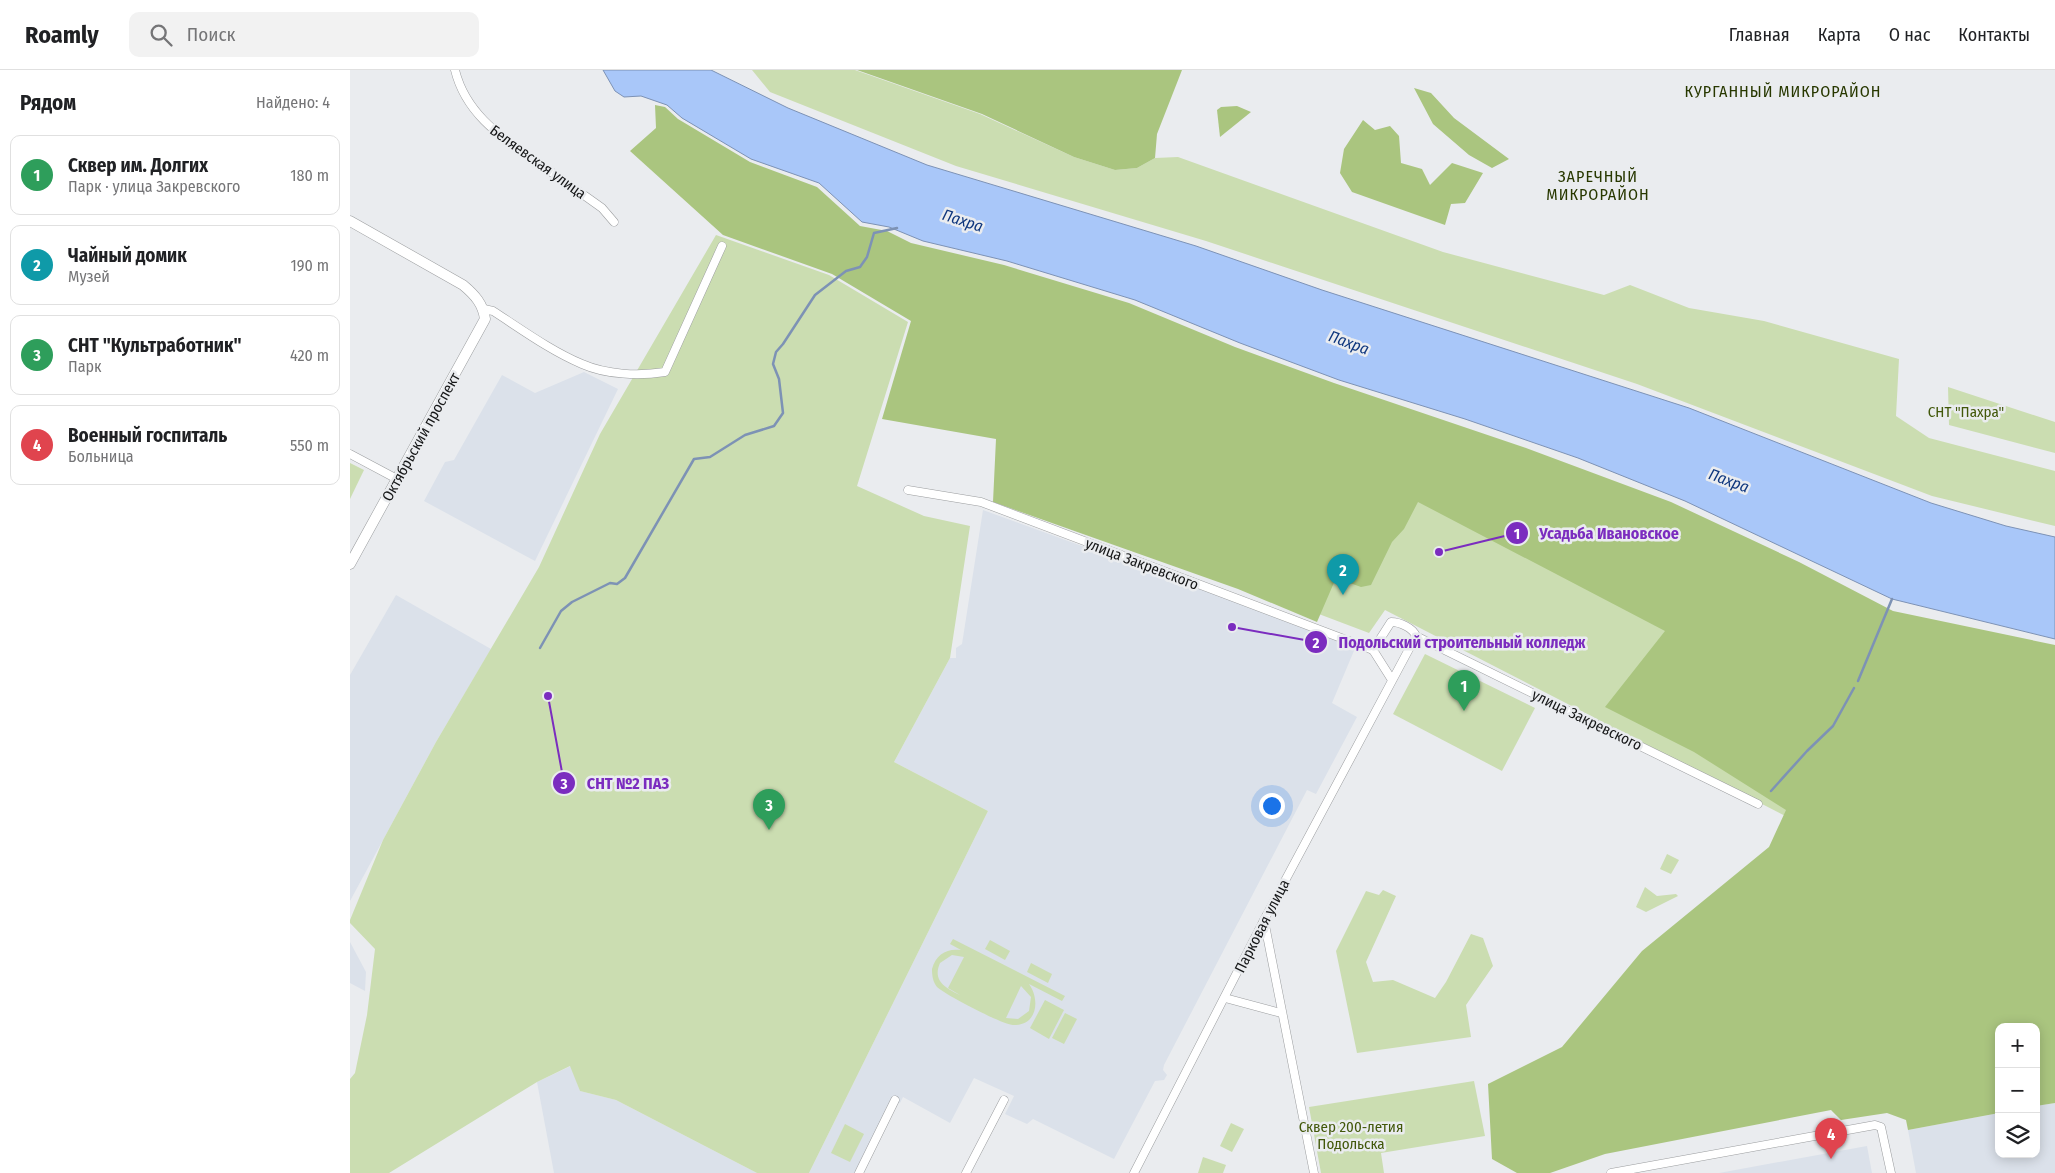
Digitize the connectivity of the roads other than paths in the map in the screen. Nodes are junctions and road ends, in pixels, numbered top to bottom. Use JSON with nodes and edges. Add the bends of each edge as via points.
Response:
{"nodes":[{"id":1,"x":455,"y":70,"type":"edge"},
{"id":2,"x":350,"y":222,"type":"edge"},
{"id":3,"x":614,"y":222,"type":"dead end"},
{"id":4,"x":722,"y":246,"type":"dead end"},
{"id":5,"x":484,"y":309,"type":"junction"},
{"id":6,"x":350,"y":454,"type":"edge"},
{"id":7,"x":397,"y":480,"type":"junction"},
{"id":8,"x":908,"y":490,"type":"dead end"},
{"id":9,"x":350,"y":564,"type":"edge"},
{"id":10,"x":1416,"y":636,"type":"junction"},
{"id":11,"x":1373,"y":650,"type":"junction"},
{"id":12,"x":1392,"y":680,"type":"junction"},
{"id":13,"x":1758,"y":804,"type":"dead end"},
{"id":14,"x":1264,"y":920,"type":"junction"},
{"id":15,"x":1225,"y":998,"type":"junction"},
{"id":16,"x":1281,"y":1013,"type":"junction"},
{"id":17,"x":896,"y":1100,"type":"dead end"},
{"id":18,"x":1004,"y":1100,"type":"dead end"},
{"id":19,"x":859,"y":1173,"type":"edge"},
{"id":20,"x":966,"y":1173,"type":"edge"},
{"id":21,"x":1134,"y":1173,"type":"edge"},
{"id":22,"x":1314,"y":1173,"type":"edge"},
{"id":23,"x":1611,"y":1173,"type":"edge"},
{"id":24,"x":1891,"y":1173,"type":"edge"}],
"edges":[{"from":1,"to":3,"type":"street","name":"Беляевская улица","via":[[468,101],[484,123],[602,208]]},
{"from":2,"to":5,"type":"main road","via":[[463,285],[475,294]]},
{"from":4,"to":5,"type":"street","via":[[665,372],[645,375],[582,364],[493,311]]},
{"from":5,"to":7,"type":"main road","name":"Октябрьский проспект","via":[[485,319],[480,331]]},
{"from":6,"to":7,"type":"street"},
{"from":7,"to":9,"type":"main road","name":"Октябрьский проспект"},
{"from":8,"to":11,"type":"street","name":"улица Закревского","via":[[981,502]]},
{"from":10,"to":11,"type":"street","via":[[1414,631],[1390,622]]},
{"from":10,"to":12,"type":"street","name":"Парковая улица"},
{"from":10,"to":13,"type":"street","name":"улица Закревского"},
{"from":11,"to":12,"type":"street"},
{"from":12,"to":14,"type":"street","name":"Парковая улица"},
{"from":14,"to":15,"type":"street","name":"Парковая улица"},
{"from":14,"to":16,"type":"street"},
{"from":15,"to":16,"type":"street"},
{"from":15,"to":21,"type":"street","name":"Парковая улица"},
{"from":16,"to":22,"type":"street"},
{"from":17,"to":19,"type":"street"},
{"from":18,"to":20,"type":"street"},
{"from":23,"to":24,"type":"street","via":[[1875,1125],[1884,1134]]}]}
